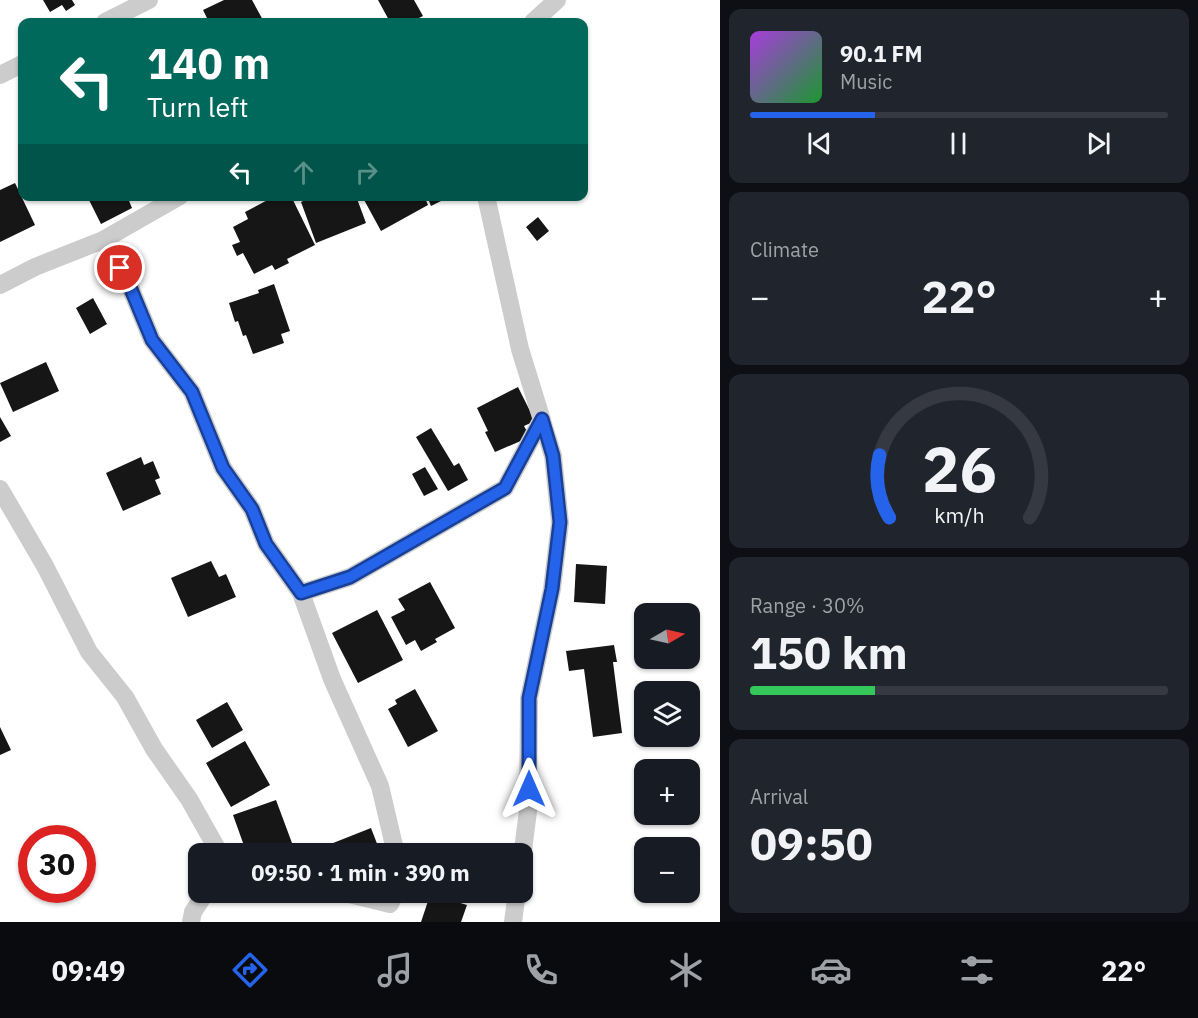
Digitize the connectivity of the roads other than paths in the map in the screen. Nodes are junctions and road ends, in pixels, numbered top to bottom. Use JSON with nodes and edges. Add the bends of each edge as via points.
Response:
{"nodes":[{"id":1,"x":149,"y":0,"type":"edge"},
{"id":2,"x":557,"y":0,"type":"edge"},
{"id":3,"x":113,"y":18,"type":"edge"},
{"id":4,"x":537,"y":18,"type":"edge"},
{"id":5,"x":18,"y":66,"type":"edge"},
{"id":6,"x":0,"y":75,"type":"edge"},
{"id":7,"x":171,"y":201,"type":"edge"},
{"id":8,"x":487,"y":201,"type":"edge"},
{"id":9,"x":104,"y":240,"type":"junction"},
{"id":10,"x":0,"y":285,"type":"edge"},
{"id":11,"x":542,"y":419,"type":"junction"},
{"id":12,"x":0,"y":489,"type":"edge"},
{"id":13,"x":301,"y":593,"type":"junction"},
{"id":14,"x":214,"y":843,"type":"edge"},
{"id":15,"x":393,"y":843,"type":"edge"},
{"id":16,"x":524,"y":843,"type":"edge"},
{"id":17,"x":199,"y":903,"type":"edge"},
{"id":18,"x":516,"y":903,"type":"edge"},
{"id":19,"x":190,"y":922,"type":"edge"},
{"id":20,"x":513,"y":922,"type":"edge"}],
"edges":[{"from":1,"to":3,"type":"street"},
{"from":2,"to":4,"type":"street"},
{"from":5,"to":6,"type":"street"},
{"from":7,"to":9,"type":"street"},
{"from":8,"to":11,"type":"street","via":[[520,349]]},
{"from":9,"to":10,"type":"street"},
{"from":9,"to":13,"type":"street","via":[[128,282],[152,340],[192,392],[223,468],[252,509],[266,544]]},
{"from":11,"to":13,"type":"street","via":[[505,488],[350,577]]},
{"from":11,"to":16,"type":"street","via":[[553,456],[560,522],[552,589],[529,698]]},
{"from":12,"to":14,"type":"street","via":[[89,651],[125,697]]},
{"from":13,"to":15,"type":"street","via":[[332,679],[380,786]]},
{"from":17,"to":19,"type":"street"},
{"from":18,"to":20,"type":"street"}]}
